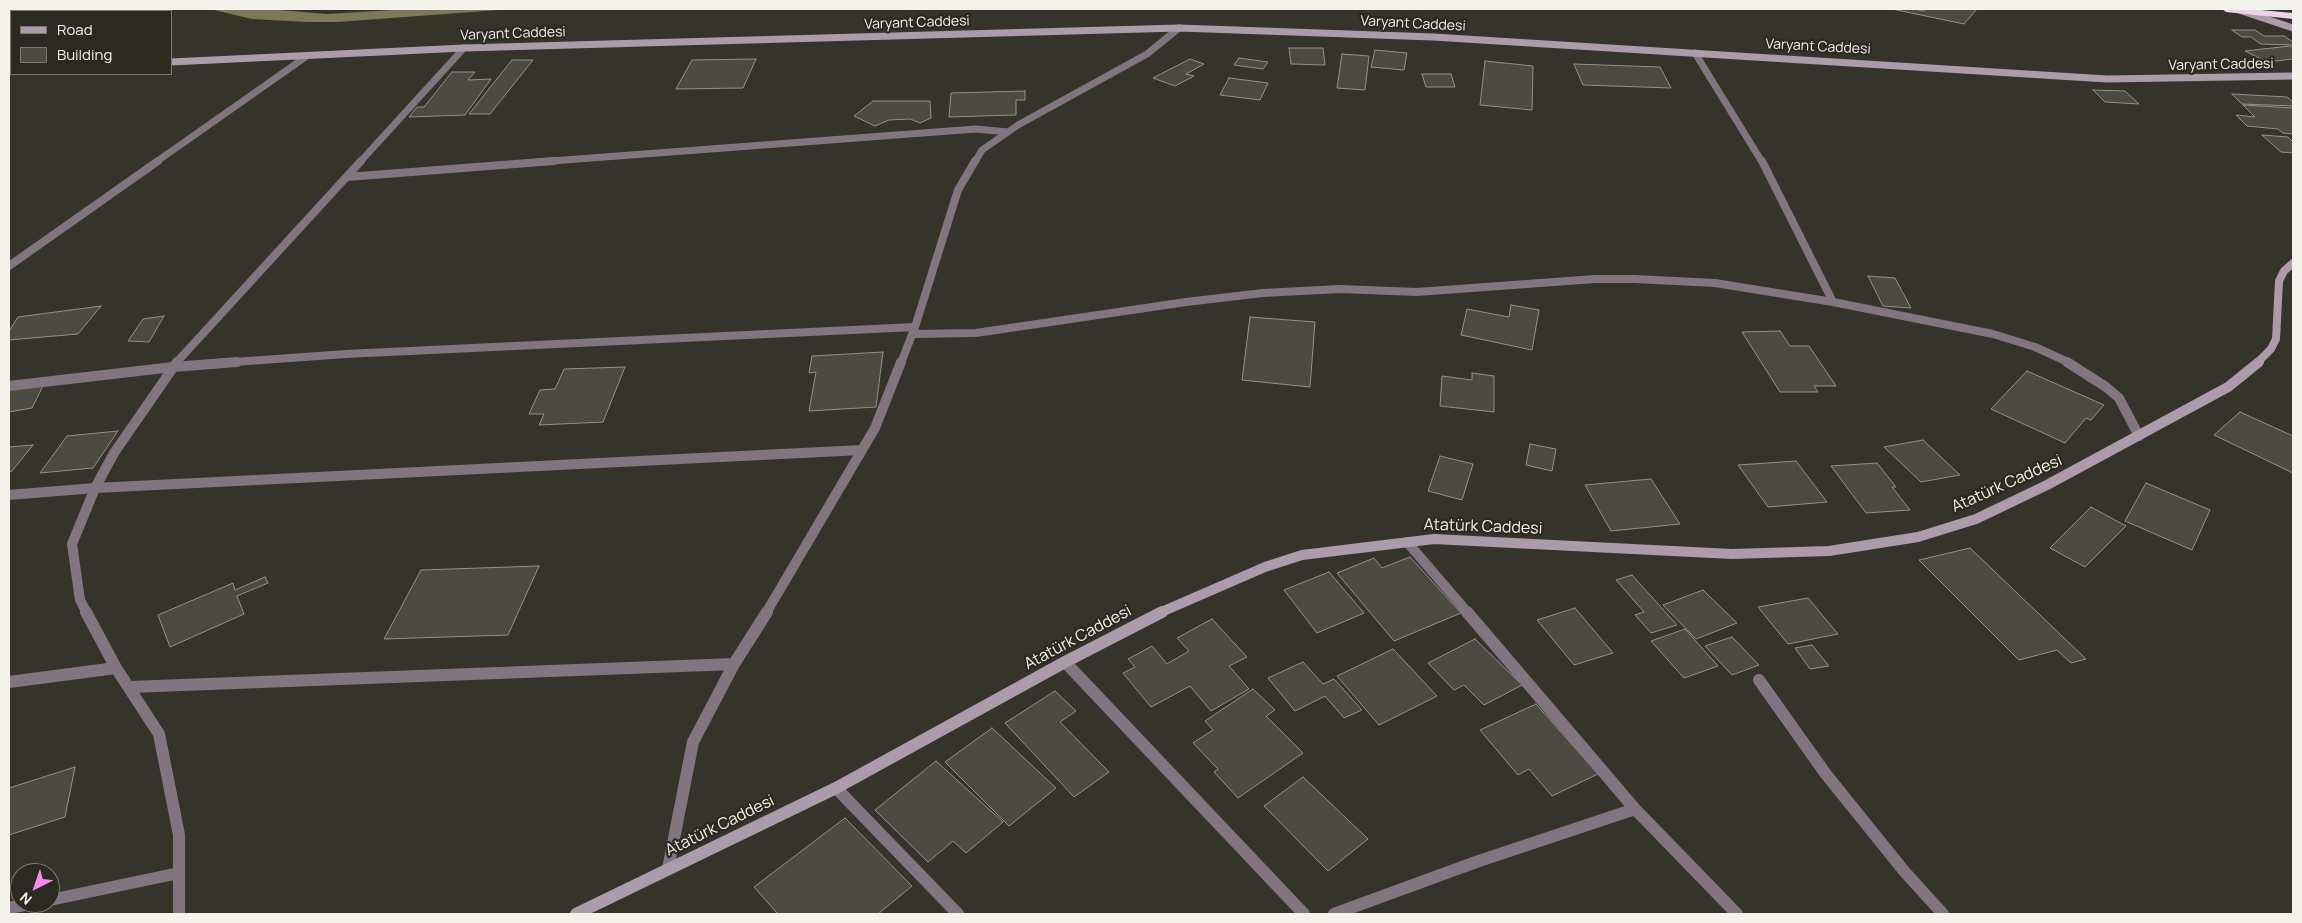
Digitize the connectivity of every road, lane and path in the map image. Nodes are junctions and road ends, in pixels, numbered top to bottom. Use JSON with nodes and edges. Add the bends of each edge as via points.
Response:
{"nodes":[{"id":1,"x":2228,"y":9,"type":"edge"},
{"id":2,"x":2242,"y":11,"type":"junction"},
{"id":3,"x":2293,"y":16,"type":"edge"},
{"id":4,"x":1179,"y":28,"type":"junction"},
{"id":5,"x":2293,"y":28,"type":"edge"},
{"id":6,"x":464,"y":48,"type":"junction"},
{"id":7,"x":1695,"y":52,"type":"junction"},
{"id":8,"x":307,"y":56,"type":"junction"},
{"id":9,"x":172,"y":62,"type":"edge"},
{"id":10,"x":2293,"y":76,"type":"edge"},
{"id":11,"x":1008,"y":132,"type":"junction"},
{"id":12,"x":346,"y":177,"type":"junction"},
{"id":13,"x":2293,"y":263,"type":"edge"},
{"id":14,"x":9,"y":266,"type":"edge"},
{"id":15,"x":1833,"y":302,"type":"junction"},
{"id":16,"x":914,"y":330,"type":"junction"},
{"id":17,"x":173,"y":367,"type":"junction"},
{"id":18,"x":9,"y":386,"type":"edge"},
{"id":19,"x":2139,"y":436,"type":"junction"},
{"id":20,"x":862,"y":450,"type":"junction"},
{"id":21,"x":95,"y":488,"type":"junction"},
{"id":22,"x":9,"y":495,"type":"edge"},
{"id":23,"x":1407,"y":542,"type":"junction"},
{"id":24,"x":1065,"y":662,"type":"junction"},
{"id":25,"x":734,"y":664,"type":"junction"},
{"id":26,"x":116,"y":668,"type":"junction"},
{"id":27,"x":1759,"y":680,"type":"dead end"},
{"id":28,"x":9,"y":682,"type":"edge"},
{"id":29,"x":130,"y":687,"type":"junction"},
{"id":30,"x":836,"y":788,"type":"junction"},
{"id":31,"x":1635,"y":809,"type":"junction"},
{"id":32,"x":668,"y":869,"type":"junction"},
{"id":33,"x":179,"y":874,"type":"junction"},
{"id":34,"x":60,"y":898,"type":"edge"},
{"id":35,"x":179,"y":914,"type":"edge"},
{"id":36,"x":576,"y":914,"type":"edge"},
{"id":37,"x":958,"y":914,"type":"edge"},
{"id":38,"x":1304,"y":914,"type":"edge"},
{"id":39,"x":1334,"y":914,"type":"edge"},
{"id":40,"x":1737,"y":914,"type":"edge"},
{"id":41,"x":1943,"y":914,"type":"edge"}],
"edges":[{"from":1,"to":2,"type":"highway"},
{"from":2,"to":3,"type":"highway"},
{"from":2,"to":5,"type":"street"},
{"from":4,"to":6,"type":"street","name":"Varyant Caddesi"},
{"from":4,"to":7,"type":"street","name":"Varyant Caddesi","via":[[1433,37]]},
{"from":4,"to":11,"type":"street","via":[[1147,54]]},
{"from":6,"to":8,"type":"street","name":"Varyant Caddesi"},
{"from":6,"to":12,"type":"street"},
{"from":7,"to":10,"type":"street","name":"Varyant Caddesi","via":[[2107,79]]},
{"from":7,"to":15,"type":"street","via":[[1761,160]]},
{"from":8,"to":9,"type":"street","name":"Varyant Caddesi"},
{"from":8,"to":14,"type":"street"},
{"from":11,"to":12,"type":"street","via":[[976,129]]},
{"from":11,"to":16,"type":"street","via":[[982,150],[958,190]]},
{"from":12,"to":17,"type":"street"},
{"from":13,"to":19,"type":"street","name":"Atatürk Caddesi","via":[[2279,281],[2278,326],[2272,349],[2228,386]]},
{"from":15,"to":16,"type":"street","via":[[1715,283],[1595,279],[1417,292],[1263,293],[976,333]]},
{"from":15,"to":19,"type":"street","via":[[1993,334],[2054,356],[2091,376],[2119,398]]},
{"from":16,"to":17,"type":"street","via":[[346,354]]},
{"from":16,"to":20,"type":"street","via":[[875,428]]},
{"from":17,"to":18,"type":"street"},
{"from":17,"to":21,"type":"street","via":[[114,453]]},
{"from":19,"to":23,"type":"street","name":"Atatürk Caddesi","via":[[2047,486],[1976,519],[1918,537],[1829,551],[1732,554],[1610,550],[1480,540]]},
{"from":20,"to":21,"type":"street"},
{"from":20,"to":25,"type":"street"},
{"from":21,"to":22,"type":"street"},
{"from":21,"to":26,"type":"street","via":[[72,544],[80,600]]},
{"from":23,"to":24,"type":"street","name":"Atatürk Caddesi","via":[[1302,554],[1177,604]]},
{"from":23,"to":31,"type":"street"},
{"from":24,"to":30,"type":"street","name":"Atatürk Caddesi"},
{"from":24,"to":38,"type":"street"},
{"from":25,"to":29,"type":"street"},
{"from":25,"to":32,"type":"street","via":[[693,742]]},
{"from":26,"to":28,"type":"street"},
{"from":26,"to":29,"type":"street"},
{"from":27,"to":41,"type":"street","via":[[1825,773]]},
{"from":29,"to":33,"type":"street","via":[[159,734],[179,835]]},
{"from":30,"to":32,"type":"street","name":"Atatürk Caddesi"},
{"from":30,"to":37,"type":"street"},
{"from":31,"to":39,"type":"street"},
{"from":31,"to":40,"type":"street"},
{"from":32,"to":36,"type":"street","name":"Atatürk Caddesi"},
{"from":33,"to":34,"type":"street"},
{"from":33,"to":35,"type":"street"}]}
